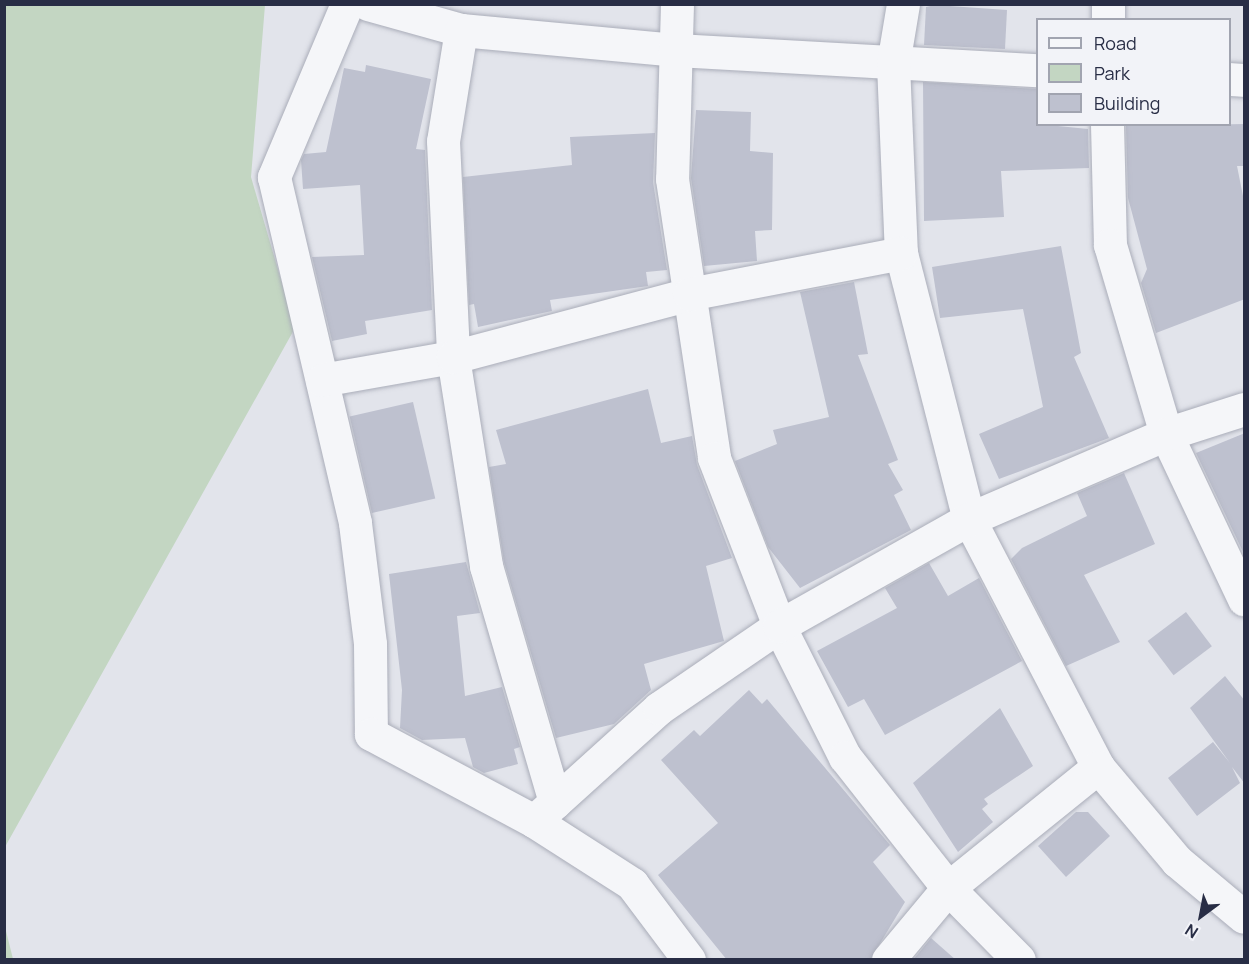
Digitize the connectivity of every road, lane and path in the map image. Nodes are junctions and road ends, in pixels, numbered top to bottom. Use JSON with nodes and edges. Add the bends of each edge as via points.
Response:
{"nodes":[{"id":1,"x":347,"y":4,"type":"edge"},
{"id":2,"x":368,"y":4,"type":"edge"},
{"id":3,"x":677,"y":4,"type":"edge"},
{"id":4,"x":903,"y":4,"type":"edge"},
{"id":5,"x":461,"y":30,"type":"junction"},
{"id":6,"x":675,"y":50,"type":"junction"},
{"id":7,"x":893,"y":64,"type":"junction"},
{"id":8,"x":1036,"y":70,"type":"edge"},
{"id":9,"x":1107,"y":126,"type":"edge"},
{"id":10,"x":901,"y":253,"type":"junction"},
{"id":11,"x":689,"y":294,"type":"junction"},
{"id":12,"x":453,"y":357,"type":"junction"},
{"id":13,"x":322,"y":380,"type":"junction"},
{"id":14,"x":1245,"y":409,"type":"edge"},
{"id":15,"x":1166,"y":434,"type":"junction"},
{"id":16,"x":969,"y":519,"type":"junction"},
{"id":17,"x":1245,"y":599,"type":"edge"},
{"id":18,"x":779,"y":626,"type":"junction"},
{"id":19,"x":1098,"y":767,"type":"junction"},
{"id":20,"x":545,"y":812,"type":"junction"},
{"id":21,"x":948,"y":888,"type":"junction"},
{"id":22,"x":1245,"y":917,"type":"edge"},
{"id":23,"x":689,"y":960,"type":"edge"},
{"id":24,"x":888,"y":960,"type":"edge"},
{"id":25,"x":1019,"y":960,"type":"edge"}],
"edges":[{"from":1,"to":13,"type":"street","via":[[274,177]]},
{"from":2,"to":5,"type":"street"},
{"from":3,"to":6,"type":"street"},
{"from":4,"to":7,"type":"street"},
{"from":5,"to":6,"type":"street"},
{"from":5,"to":12,"type":"street","via":[[443,141]]},
{"from":6,"to":7,"type":"street"},
{"from":6,"to":11,"type":"street","via":[[672,179]]},
{"from":7,"to":8,"type":"street"},
{"from":7,"to":10,"type":"street"},
{"from":9,"to":15,"type":"street","via":[[1110,245]]},
{"from":10,"to":11,"type":"street"},
{"from":10,"to":16,"type":"street"},
{"from":11,"to":12,"type":"street"},
{"from":11,"to":18,"type":"street","via":[[714,458]]},
{"from":12,"to":13,"type":"street"},
{"from":12,"to":20,"type":"street","via":[[486,566]]},
{"from":13,"to":20,"type":"street","via":[[355,523],[370,644],[371,734]]},
{"from":14,"to":15,"type":"street"},
{"from":15,"to":16,"type":"street"},
{"from":15,"to":17,"type":"street"},
{"from":16,"to":18,"type":"street"},
{"from":16,"to":19,"type":"street"},
{"from":18,"to":20,"type":"street","via":[[659,708]]},
{"from":18,"to":21,"type":"street","via":[[845,757]]},
{"from":19,"to":21,"type":"street"},
{"from":19,"to":22,"type":"street","via":[[1177,861]]},
{"from":20,"to":23,"type":"street","via":[[632,884]]},
{"from":21,"to":24,"type":"street"},
{"from":21,"to":25,"type":"street"}]}
